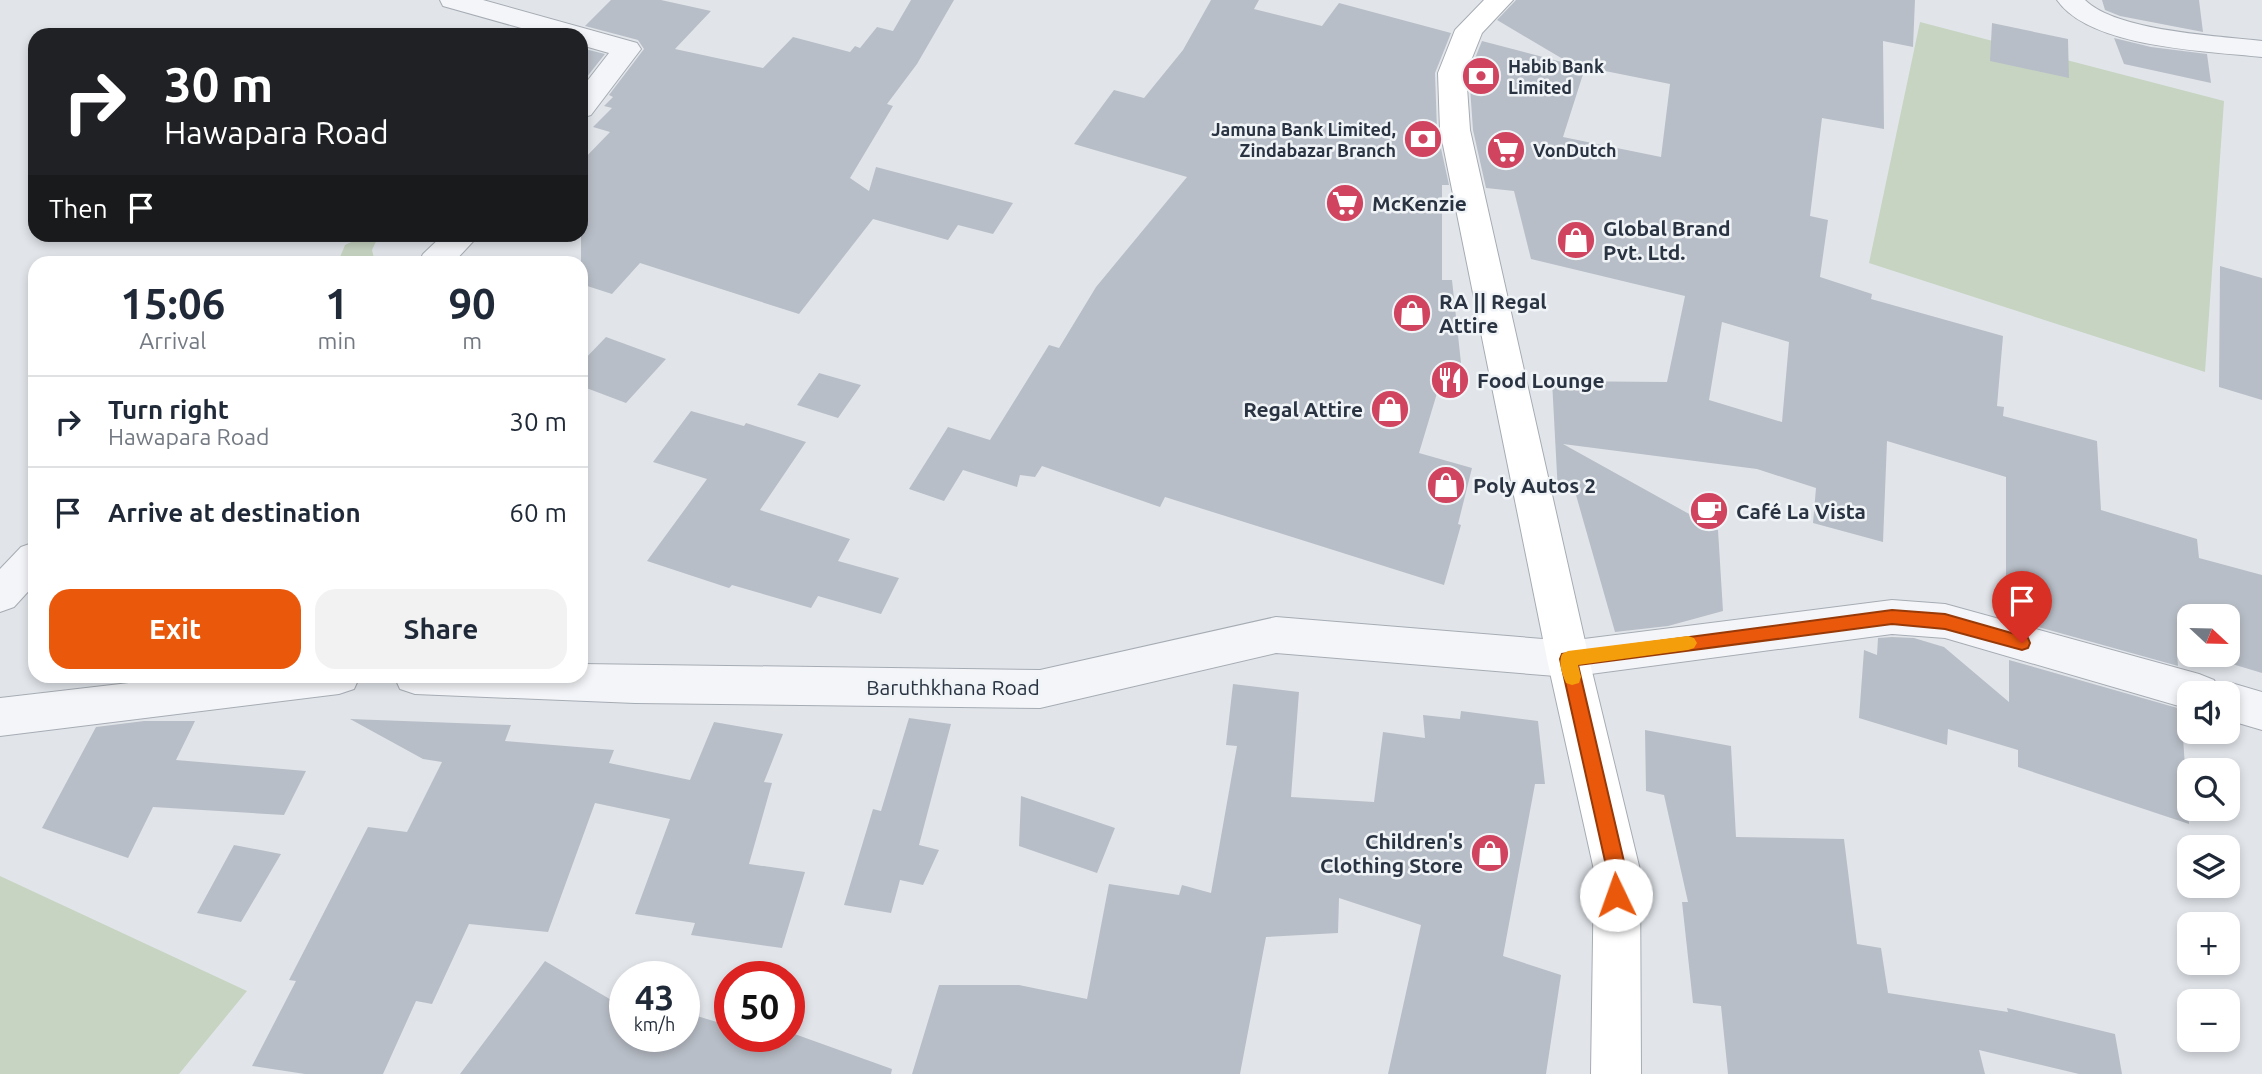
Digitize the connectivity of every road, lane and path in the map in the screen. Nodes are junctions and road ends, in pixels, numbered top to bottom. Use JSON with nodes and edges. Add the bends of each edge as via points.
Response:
{"nodes":[{"id":1,"x":453,"y":0,"type":"edge"},
{"id":2,"x":1500,"y":0,"type":"edge"},
{"id":3,"x":2071,"y":2,"type":"edge"},
{"id":4,"x":551,"y":28,"type":"edge"},
{"id":5,"x":588,"y":38,"type":"edge"},
{"id":6,"x":2262,"y":49,"type":"edge"},
{"id":7,"x":588,"y":101,"type":"edge"},
{"id":8,"x":456,"y":242,"type":"edge"},
{"id":9,"x":441,"y":256,"type":"edge"},
{"id":10,"x":28,"y":565,"type":"edge"},
{"id":11,"x":0,"y":595,"type":"edge"},
{"id":12,"x":1568,"y":659,"type":"junction"},
{"id":13,"x":217,"y":683,"type":"edge"},
{"id":14,"x":586,"y":683,"type":"edge"},
{"id":15,"x":165,"y":686,"type":"edge"},
{"id":16,"x":2177,"y":687,"type":"edge"},
{"id":17,"x":2240,"y":705,"type":"edge"},
{"id":18,"x":2262,"y":711,"type":"edge"},
{"id":19,"x":0,"y":718,"type":"edge"},
{"id":20,"x":1616,"y":1074,"type":"edge"}],
"edges":[{"from":1,"to":4,"type":"street"},
{"from":2,"to":12,"type":"main road","via":[[1469,30],[1452,73],[1455,130]]},
{"from":3,"to":6,"type":"street","via":[[2125,31]]},
{"from":5,"to":7,"type":"street","via":[[627,49]]},
{"from":8,"to":9,"type":"street"},
{"from":10,"to":11,"type":"street"},
{"from":12,"to":14,"type":"street","name":"Baruthkhana Road","via":[[1276,635],[1041,689]]},
{"from":12,"to":16,"type":"street","name":"Baruthkhana Road","via":[[1892,617],[1945,621]]},
{"from":12,"to":20,"type":"main road","via":[[1617,870]]},
{"from":13,"to":15,"type":"street"},
{"from":15,"to":19,"type":"street"},
{"from":17,"to":18,"type":"street"}]}
